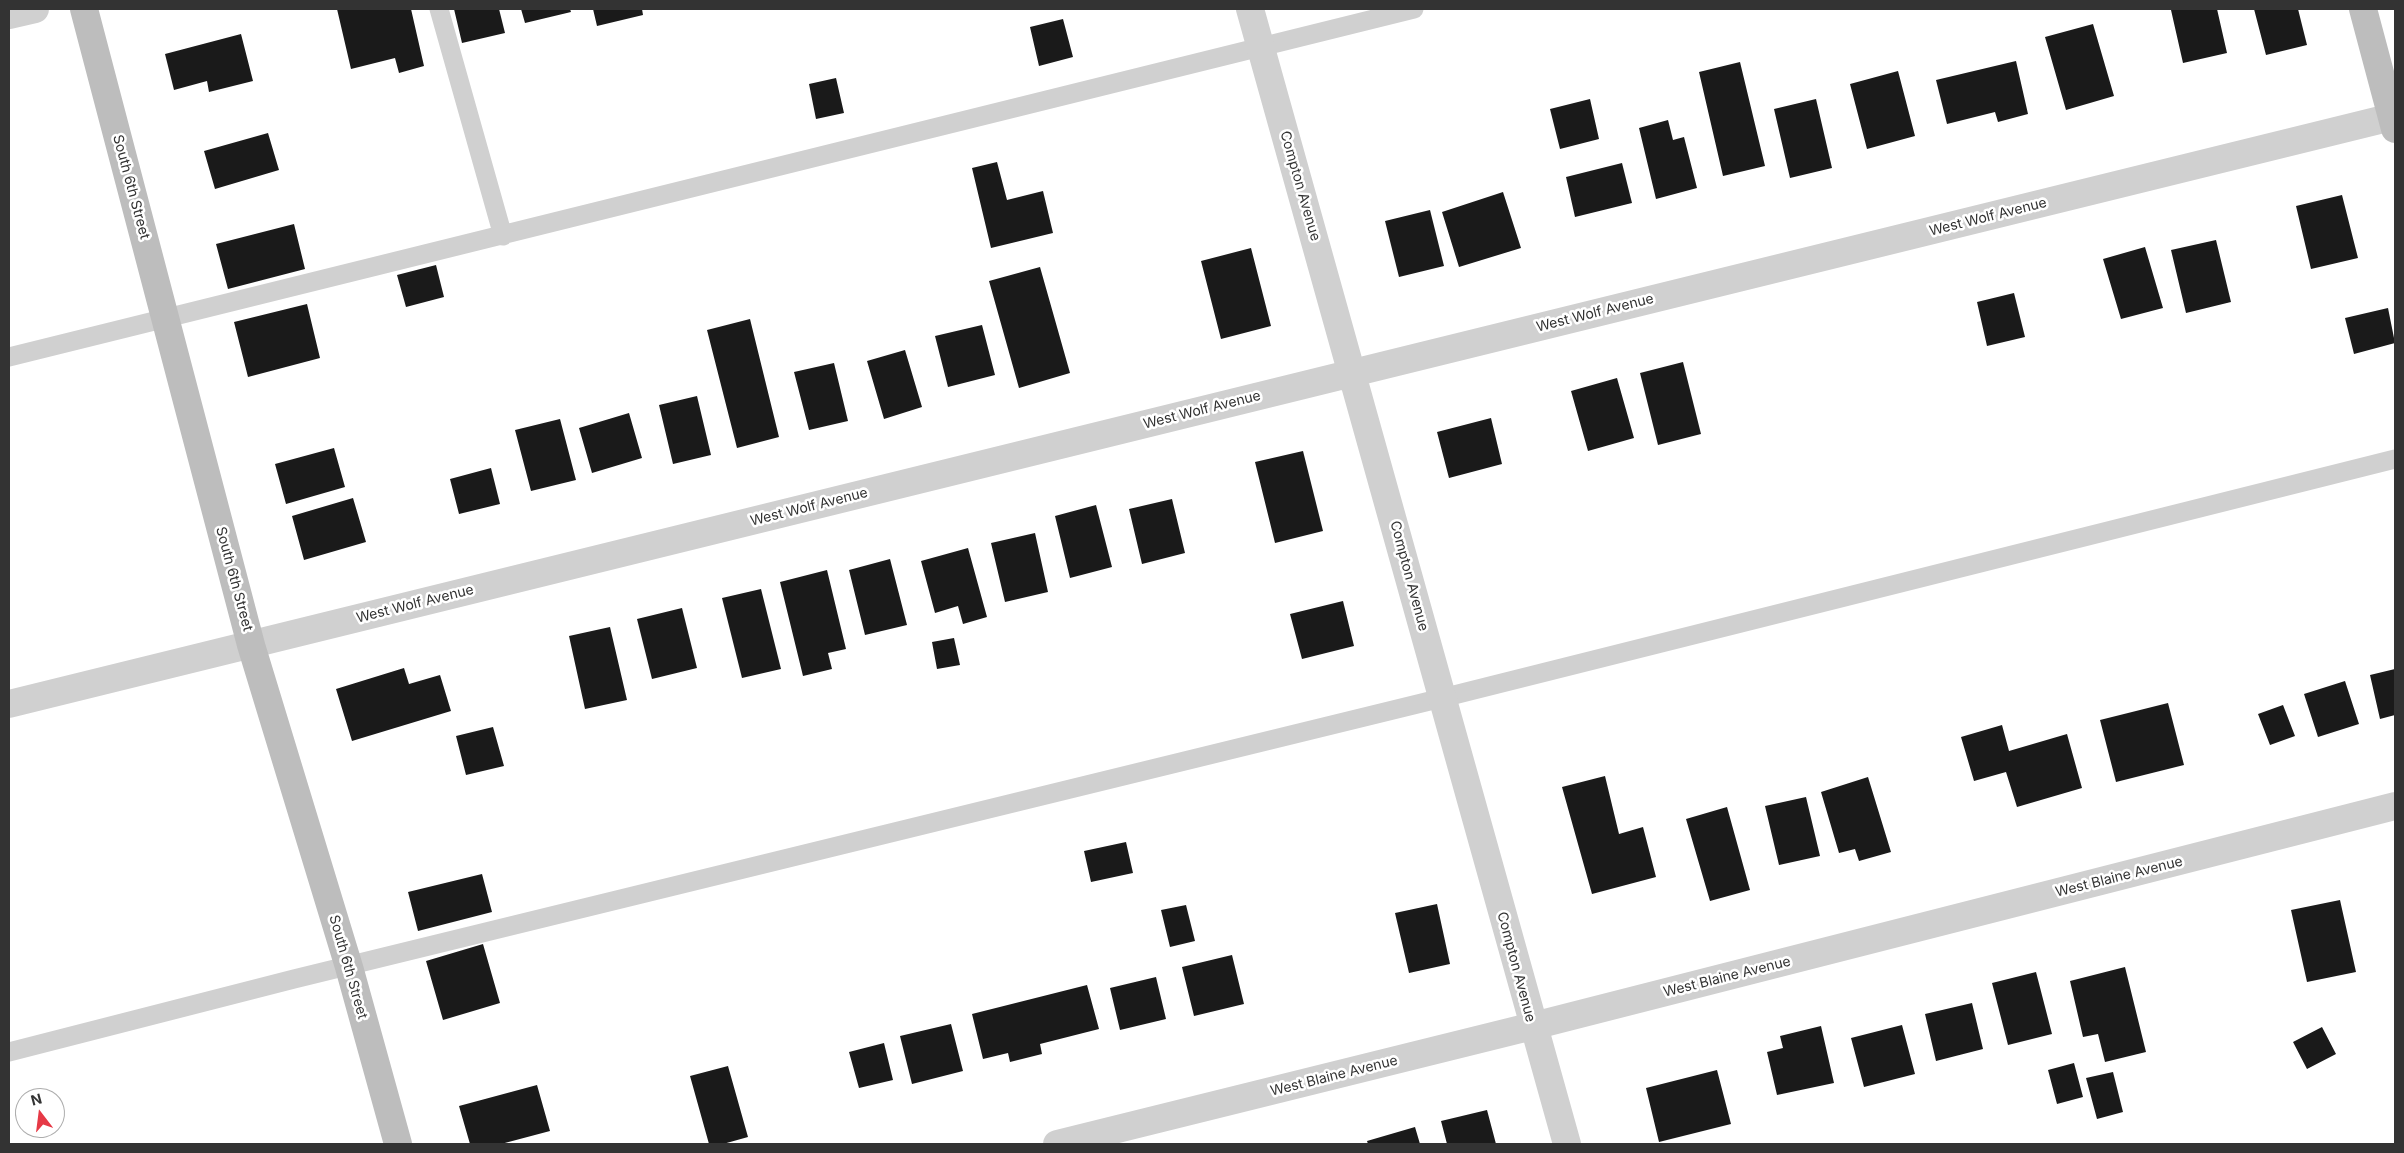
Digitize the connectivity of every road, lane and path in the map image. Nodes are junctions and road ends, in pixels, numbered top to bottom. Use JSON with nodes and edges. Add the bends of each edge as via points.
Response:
{"nodes":[{"id":1,"x":35,"y":9,"type":"edge"},
{"id":2,"x":84,"y":9,"type":"edge"},
{"id":3,"x":439,"y":9,"type":"edge"},
{"id":4,"x":1250,"y":9,"type":"edge"},
{"id":5,"x":1414,"y":9,"type":"edge"},
{"id":6,"x":2363,"y":9,"type":"edge"},
{"id":7,"x":9,"y":15,"type":"edge"},
{"id":8,"x":1261,"y":47,"type":"junction"},
{"id":9,"x":2394,"y":121,"type":"edge"},
{"id":10,"x":503,"y":236,"type":"junction"},
{"id":11,"x":165,"y":320,"type":"junction"},
{"id":12,"x":9,"y":357,"type":"edge"},
{"id":13,"x":1353,"y":372,"type":"junction"},
{"id":14,"x":2395,"y":459,"type":"edge"},
{"id":15,"x":251,"y":645,"type":"junction"},
{"id":16,"x":1442,"y":698,"type":"junction"},
{"id":17,"x":9,"y":704,"type":"edge"},
{"id":18,"x":2395,"y":806,"type":"edge"},
{"id":19,"x":349,"y":967,"type":"junction"},
{"id":20,"x":1533,"y":1026,"type":"junction"},
{"id":21,"x":9,"y":1052,"type":"edge"},
{"id":22,"x":398,"y":1144,"type":"edge"},
{"id":23,"x":1057,"y":1144,"type":"edge"},
{"id":24,"x":1567,"y":1144,"type":"edge"}],
"edges":[{"from":1,"to":7,"type":"street"},
{"from":2,"to":11,"type":"street","name":"South 6th Street"},
{"from":3,"to":10,"type":"lane"},
{"from":4,"to":8,"type":"street","name":"Compton Avenue"},
{"from":5,"to":8,"type":"lane"},
{"from":6,"to":9,"type":"street"},
{"from":8,"to":10,"type":"lane"},
{"from":8,"to":13,"type":"street","name":"Compton Avenue"},
{"from":9,"to":13,"type":"street","name":"West Wolf Avenue"},
{"from":10,"to":11,"type":"lane"},
{"from":11,"to":12,"type":"lane"},
{"from":11,"to":15,"type":"street","name":"South 6th Street"},
{"from":13,"to":15,"type":"street","name":"West Wolf Avenue"},
{"from":13,"to":16,"type":"street","name":"Compton Avenue"},
{"from":14,"to":16,"type":"lane"},
{"from":15,"to":17,"type":"street","name":"West Wolf Avenue"},
{"from":15,"to":19,"type":"street","name":"South 6th Street"},
{"from":16,"to":19,"type":"lane"},
{"from":16,"to":20,"type":"street","name":"Compton Avenue"},
{"from":18,"to":20,"type":"street","name":"West Blaine Avenue"},
{"from":19,"to":21,"type":"lane"},
{"from":19,"to":22,"type":"street","name":"South 6th Street"},
{"from":20,"to":23,"type":"street","name":"West Blaine Avenue"},
{"from":20,"to":24,"type":"street","name":"Compton Avenue"}]}
